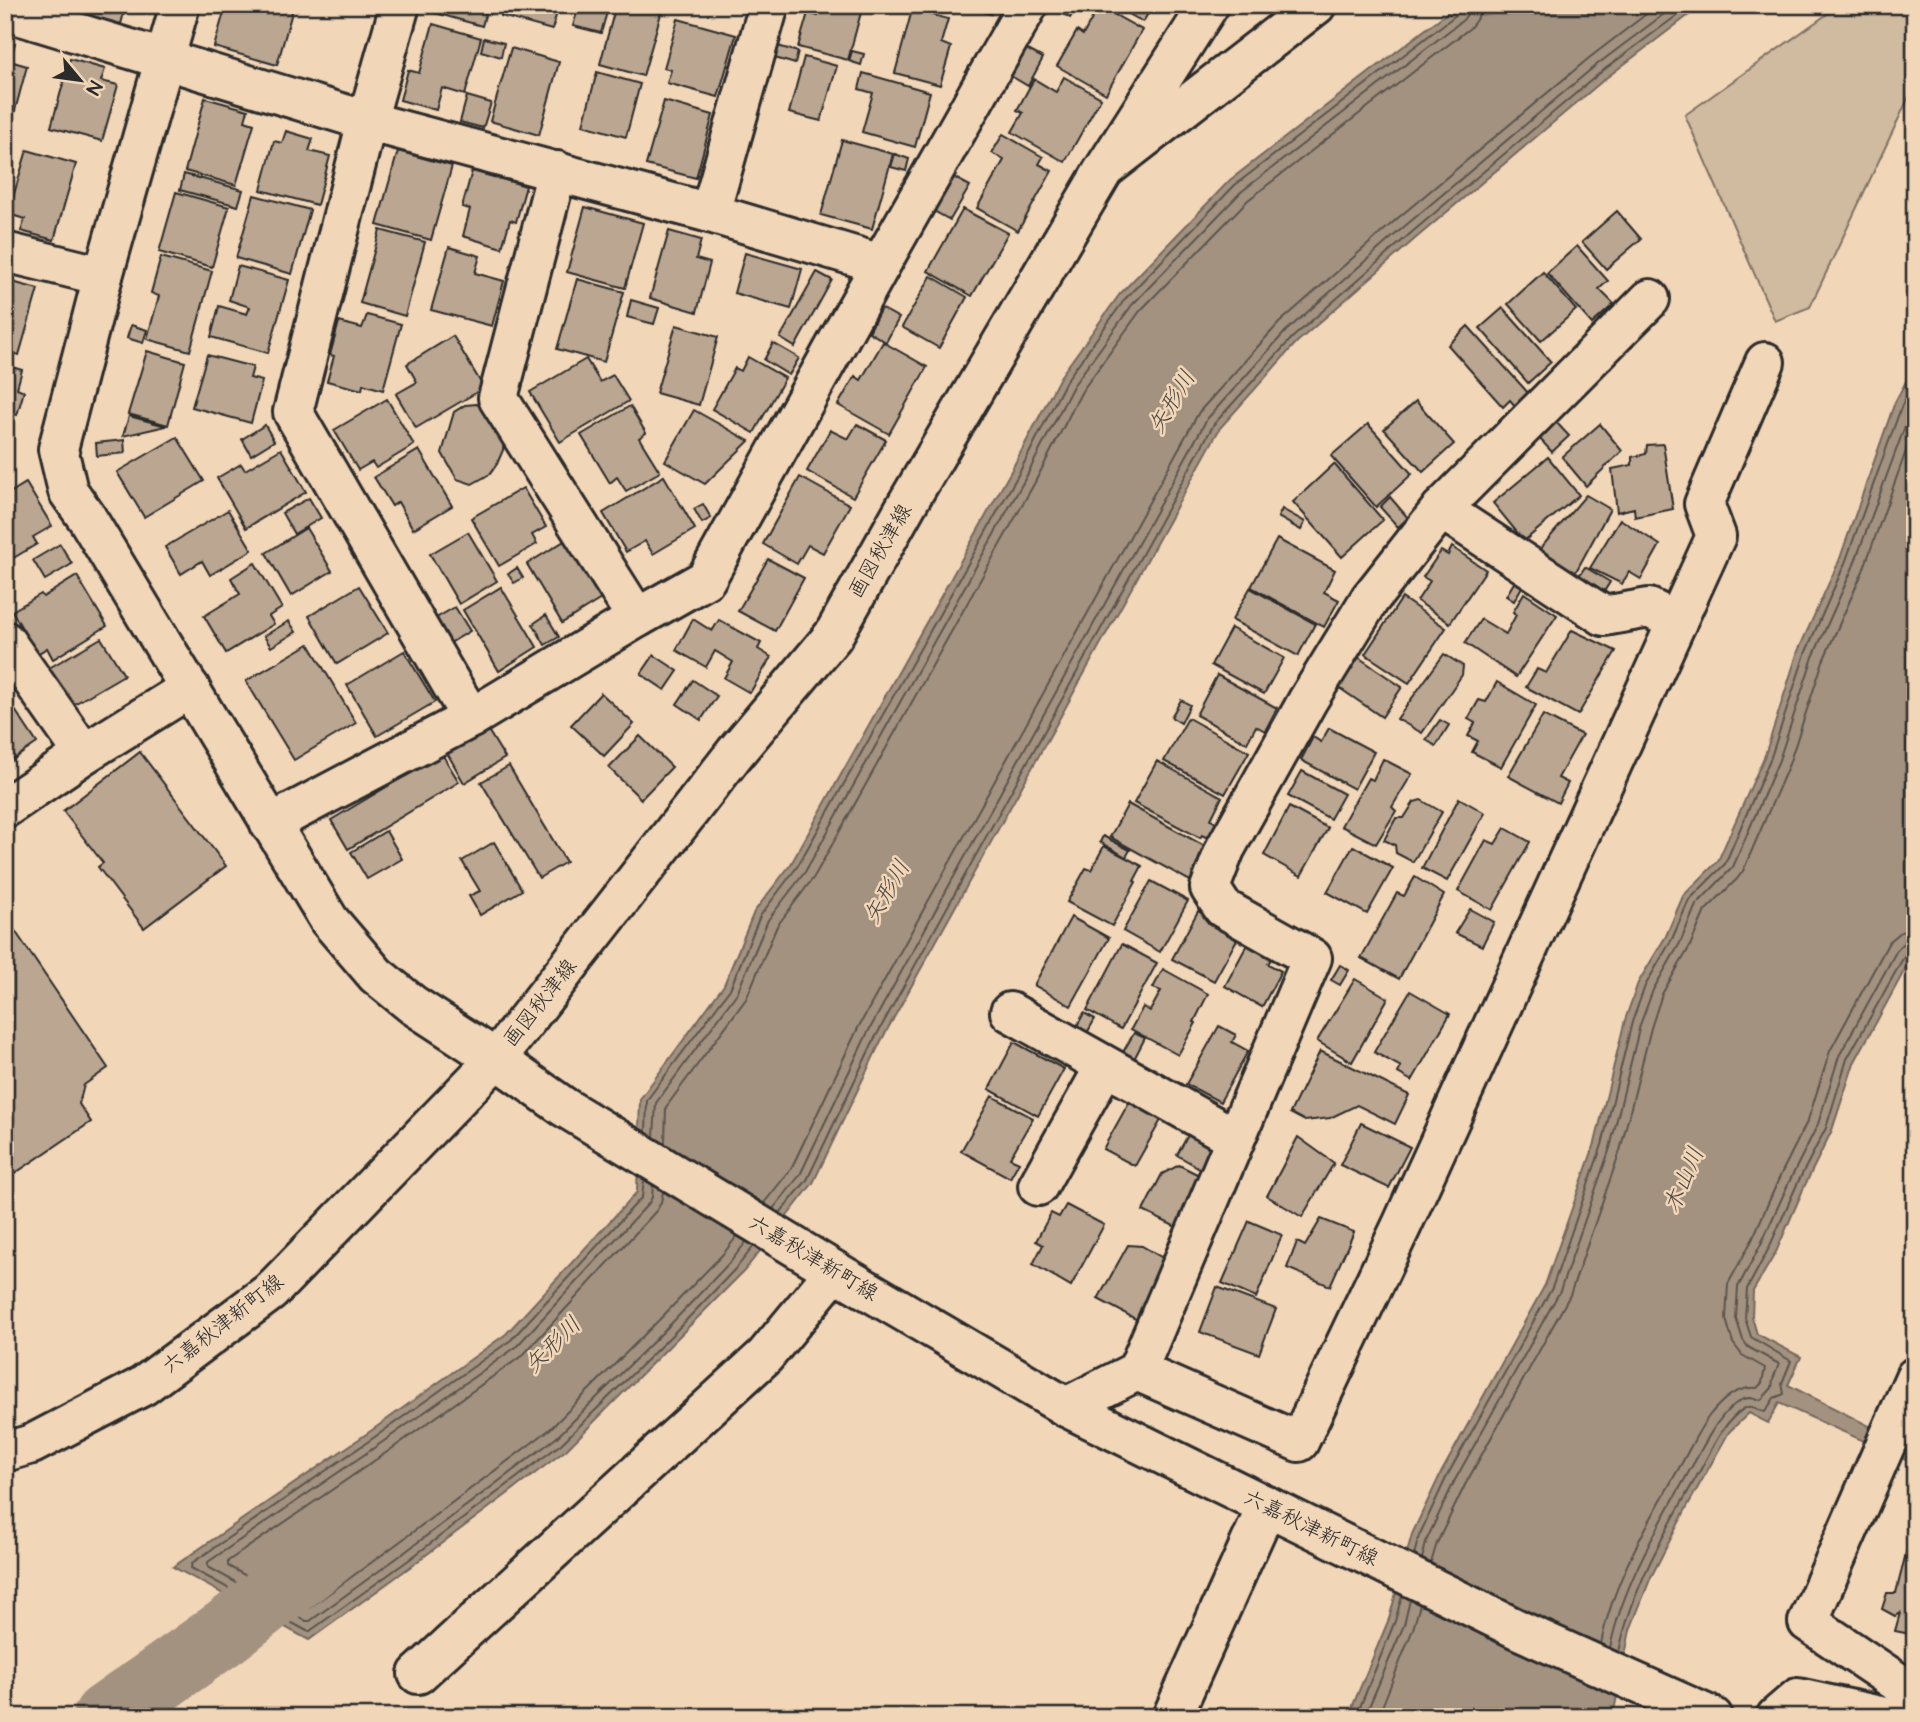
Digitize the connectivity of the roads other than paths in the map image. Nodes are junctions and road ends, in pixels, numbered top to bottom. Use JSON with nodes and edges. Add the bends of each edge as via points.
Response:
{"nodes":[{"id":1,"x":180,"y":5,"type":"edge"},
{"id":2,"x":400,"y":5,"type":"edge"},
{"id":3,"x":1028,"y":5,"type":"edge"},
{"id":4,"x":1209,"y":5,"type":"edge"},
{"id":5,"x":1316,"y":5,"type":"edge"},
{"id":6,"x":765,"y":6,"type":"edge"},
{"id":7,"x":5,"y":10,"type":"edge"},
{"id":8,"x":165,"y":58,"type":"junction"},
{"id":9,"x":367,"y":121,"type":"junction"},
{"id":10,"x":557,"y":171,"type":"junction"},
{"id":11,"x":1103,"y":171,"type":"junction"},
{"id":12,"x":710,"y":213,"type":"junction"},
{"id":13,"x":5,"y":252,"type":"edge"},
{"id":14,"x":881,"y":264,"type":"junction"},
{"id":15,"x":103,"y":276,"type":"junction"},
{"id":16,"x":1650,"y":299,"type":"dead end"},
{"id":17,"x":1766,"y":362,"type":"dead end"},
{"id":18,"x":1441,"y":509,"type":"junction"},
{"id":19,"x":637,"y":618,"type":"junction"},
{"id":20,"x":1677,"y":622,"type":"junction"},
{"id":21,"x":5,"y":641,"type":"edge"},
{"id":22,"x":190,"y":688,"type":"junction"},
{"id":23,"x":471,"y":718,"type":"junction"},
{"id":24,"x":84,"y":754,"type":"junction"},
{"id":25,"x":5,"y":808,"type":"edge"},
{"id":26,"x":270,"y":824,"type":"junction"},
{"id":27,"x":1010,"y":1013,"type":"dead end"},
{"id":28,"x":496,"y":1059,"type":"junction"},
{"id":29,"x":1105,"y":1066,"type":"junction"},
{"id":30,"x":1235,"y":1138,"type":"junction"},
{"id":31,"x":1038,"y":1186,"type":"dead end"},
{"id":32,"x":835,"y":1271,"type":"junction"},
{"id":33,"x":1137,"y":1371,"type":"junction"},
{"id":34,"x":1915,"y":1377,"type":"edge"},
{"id":35,"x":1066,"y":1407,"type":"junction"},
{"id":36,"x":5,"y":1452,"type":"edge"},
{"id":37,"x":1267,"y":1506,"type":"junction"},
{"id":38,"x":418,"y":1674,"type":"dead end"},
{"id":39,"x":1915,"y":1694,"type":"edge"},
{"id":40,"x":1172,"y":1717,"type":"edge"},
{"id":41,"x":1713,"y":1717,"type":"edge"},
{"id":42,"x":1776,"y":1717,"type":"edge"},
{"id":43,"x":1885,"y":1717,"type":"edge"}],
"edges":[{"from":1,"to":8,"type":"street"},
{"from":2,"to":9,"type":"street"},
{"from":3,"to":14,"type":"street"},
{"from":4,"to":11,"type":"street","name":"画図秋津線"},
{"from":5,"to":11,"type":"street"},
{"from":6,"to":12,"type":"street"},
{"from":7,"to":8,"type":"street"},
{"from":8,"to":9,"type":"street"},
{"from":8,"to":15,"type":"street"},
{"from":9,"to":10,"type":"street"},
{"from":9,"to":23,"type":"street","via":[[293,412]]},
{"from":10,"to":12,"type":"street"},
{"from":10,"to":19,"type":"street","via":[[498,398]]},
{"from":11,"to":28,"type":"street","name":"画図秋津線","via":[[832,636]]},
{"from":12,"to":14,"type":"street"},
{"from":13,"to":15,"type":"street"},
{"from":14,"to":19,"type":"street","via":[[706,579]]},
{"from":15,"to":22,"type":"street","via":[[58,449],[68,491]]},
{"from":16,"to":18,"type":"street"},
{"from":17,"to":20,"type":"street","via":[[1704,504],[1716,536]]},
{"from":18,"to":20,"type":"street","via":[[1604,616],[1649,608]]},
{"from":18,"to":30,"type":"street","via":[[1370,599],[1308,700],[1225,849],[1210,888],[1223,908],[1312,958]]},
{"from":19,"to":23,"type":"street"},
{"from":20,"to":33,"type":"street","via":[[1300,1442]]},
{"from":21,"to":24,"type":"street"},
{"from":22,"to":24,"type":"street"},
{"from":22,"to":26,"type":"street"},
{"from":23,"to":26,"type":"street"},
{"from":24,"to":25,"type":"street"},
{"from":26,"to":28,"type":"street","via":[[329,920],[376,975]]},
{"from":27,"to":29,"type":"street"},
{"from":28,"to":32,"type":"street","name":"六嘉秋津新町線","via":[[564,1107]]},
{"from":28,"to":36,"type":"street","name":"六嘉秋津新町線","via":[[270,1292],[143,1386],[32,1444]]},
{"from":29,"to":30,"type":"street"},
{"from":29,"to":31,"type":"street"},
{"from":30,"to":33,"type":"street"},
{"from":32,"to":35,"type":"street","name":"六嘉秋津新町線"},
{"from":32,"to":38,"type":"street","via":[[765,1356]]},
{"from":33,"to":35,"type":"street"},
{"from":34,"to":39,"type":"street","via":[[1808,1622]]},
{"from":35,"to":37,"type":"street","name":"六嘉秋津新町線"},
{"from":37,"to":40,"type":"street"},
{"from":37,"to":41,"type":"street","name":"六嘉秋津新町線","via":[[1519,1630]]},
{"from":42,"to":43,"type":"street","via":[[1798,1698]]}]}
